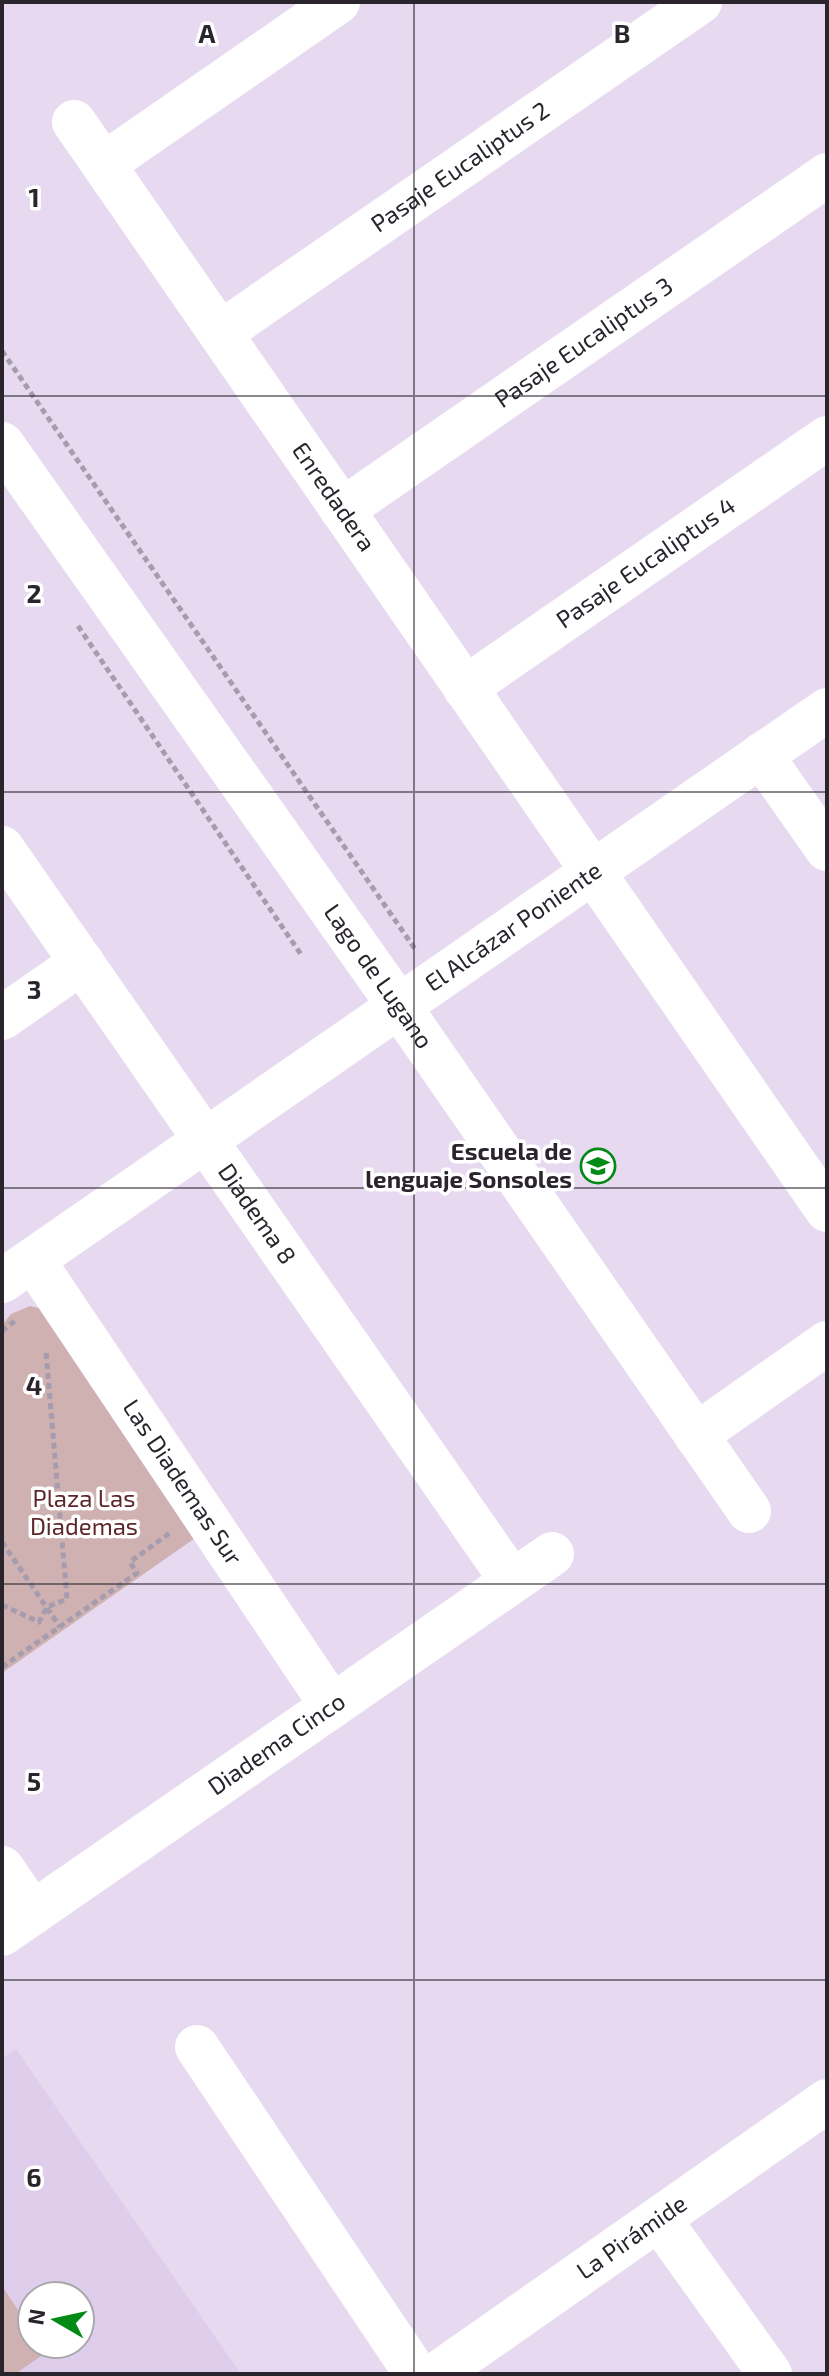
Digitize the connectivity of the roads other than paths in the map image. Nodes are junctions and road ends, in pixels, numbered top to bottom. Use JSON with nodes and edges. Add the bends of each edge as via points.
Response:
{"nodes":[{"id":1,"x":338,"y":2,"type":"edge"},
{"id":2,"x":700,"y":2,"type":"edge"},
{"id":3,"x":74,"y":122,"type":"dead end"},
{"id":4,"x":104,"y":164,"type":"junction"},
{"id":5,"x":827,"y":175,"type":"edge"},
{"id":6,"x":220,"y":333,"type":"junction"},
{"id":7,"x":827,"y":438,"type":"edge"},
{"id":8,"x":2,"y":444,"type":"edge"},
{"id":9,"x":342,"y":510,"type":"junction"},
{"id":10,"x":465,"y":688,"type":"junction"},
{"id":11,"x":827,"y":710,"type":"edge"},
{"id":12,"x":761,"y":755,"type":"junction"},
{"id":13,"x":2,"y":848,"type":"edge"},
{"id":14,"x":827,"y":849,"type":"edge"},
{"id":15,"x":592,"y":872,"type":"junction"},
{"id":16,"x":82,"y":962,"type":"junction"},
{"id":17,"x":399,"y":1006,"type":"junction"},
{"id":18,"x":2,"y":1018,"type":"edge"},
{"id":19,"x":205,"y":1140,"type":"junction"},
{"id":20,"x":827,"y":1210,"type":"edge"},
{"id":21,"x":17,"y":1271,"type":"edge"},
{"id":22,"x":827,"y":1343,"type":"edge"},
{"id":23,"x":696,"y":1435,"type":"junction"},
{"id":24,"x":749,"y":1511,"type":"dead end"},
{"id":25,"x":552,"y":1554,"type":"dead end"},
{"id":26,"x":512,"y":1581,"type":"junction"},
{"id":27,"x":332,"y":1706,"type":"junction"},
{"id":28,"x":2,"y":1868,"type":"edge"},
{"id":29,"x":18,"y":1923,"type":"edge"},
{"id":30,"x":197,"y":2047,"type":"dead end"},
{"id":31,"x":827,"y":2101,"type":"edge"},
{"id":32,"x":659,"y":2219,"type":"junction"},
{"id":33,"x":416,"y":2374,"type":"edge"},
{"id":34,"x":437,"y":2374,"type":"edge"},
{"id":35,"x":770,"y":2374,"type":"edge"}],
"edges":[{"from":1,"to":4,"type":"street"},
{"from":2,"to":6,"type":"street","name":"Pasaje Eucaliptus 2"},
{"from":3,"to":4,"type":"street","name":"Enredadera"},
{"from":4,"to":6,"type":"street","name":"Enredadera"},
{"from":5,"to":9,"type":"street","name":"Pasaje Eucaliptus 3"},
{"from":6,"to":9,"type":"street","name":"Enredadera"},
{"from":7,"to":10,"type":"street","name":"Pasaje Eucaliptus 4"},
{"from":8,"to":17,"type":"street","name":"Lago de Lugano"},
{"from":9,"to":10,"type":"street","name":"Enredadera"},
{"from":10,"to":15,"type":"street","name":"Enredadera"},
{"from":11,"to":12,"type":"street","name":"El Alcázar Poniente"},
{"from":12,"to":14,"type":"street"},
{"from":12,"to":15,"type":"street","name":"El Alcázar Poniente"},
{"from":13,"to":16,"type":"street","name":"Diadema 8"},
{"from":15,"to":17,"type":"street","name":"El Alcázar Poniente"},
{"from":15,"to":20,"type":"street","name":"Enredadera"},
{"from":16,"to":18,"type":"street"},
{"from":16,"to":19,"type":"street","name":"Diadema 8"},
{"from":17,"to":19,"type":"street","name":"El Alcázar Poniente"},
{"from":17,"to":23,"type":"street","name":"Lago de Lugano"},
{"from":19,"to":21,"type":"street","name":"El Alcázar Poniente"},
{"from":19,"to":26,"type":"street","name":"Diadema 8"},
{"from":21,"to":27,"type":"street","name":"Las Diademas Sur"},
{"from":22,"to":23,"type":"street"},
{"from":23,"to":24,"type":"street","name":"Lago de Lugano"},
{"from":25,"to":26,"type":"street","name":"Diadema Cinco"},
{"from":26,"to":27,"type":"street","name":"Diadema Cinco"},
{"from":27,"to":29,"type":"street","name":"Diadema Cinco"},
{"from":28,"to":29,"type":"street"},
{"from":30,"to":33,"type":"street"},
{"from":31,"to":32,"type":"street","name":"La Pirámide"},
{"from":32,"to":34,"type":"street","name":"La Pirámide"},
{"from":32,"to":35,"type":"street"}]}
